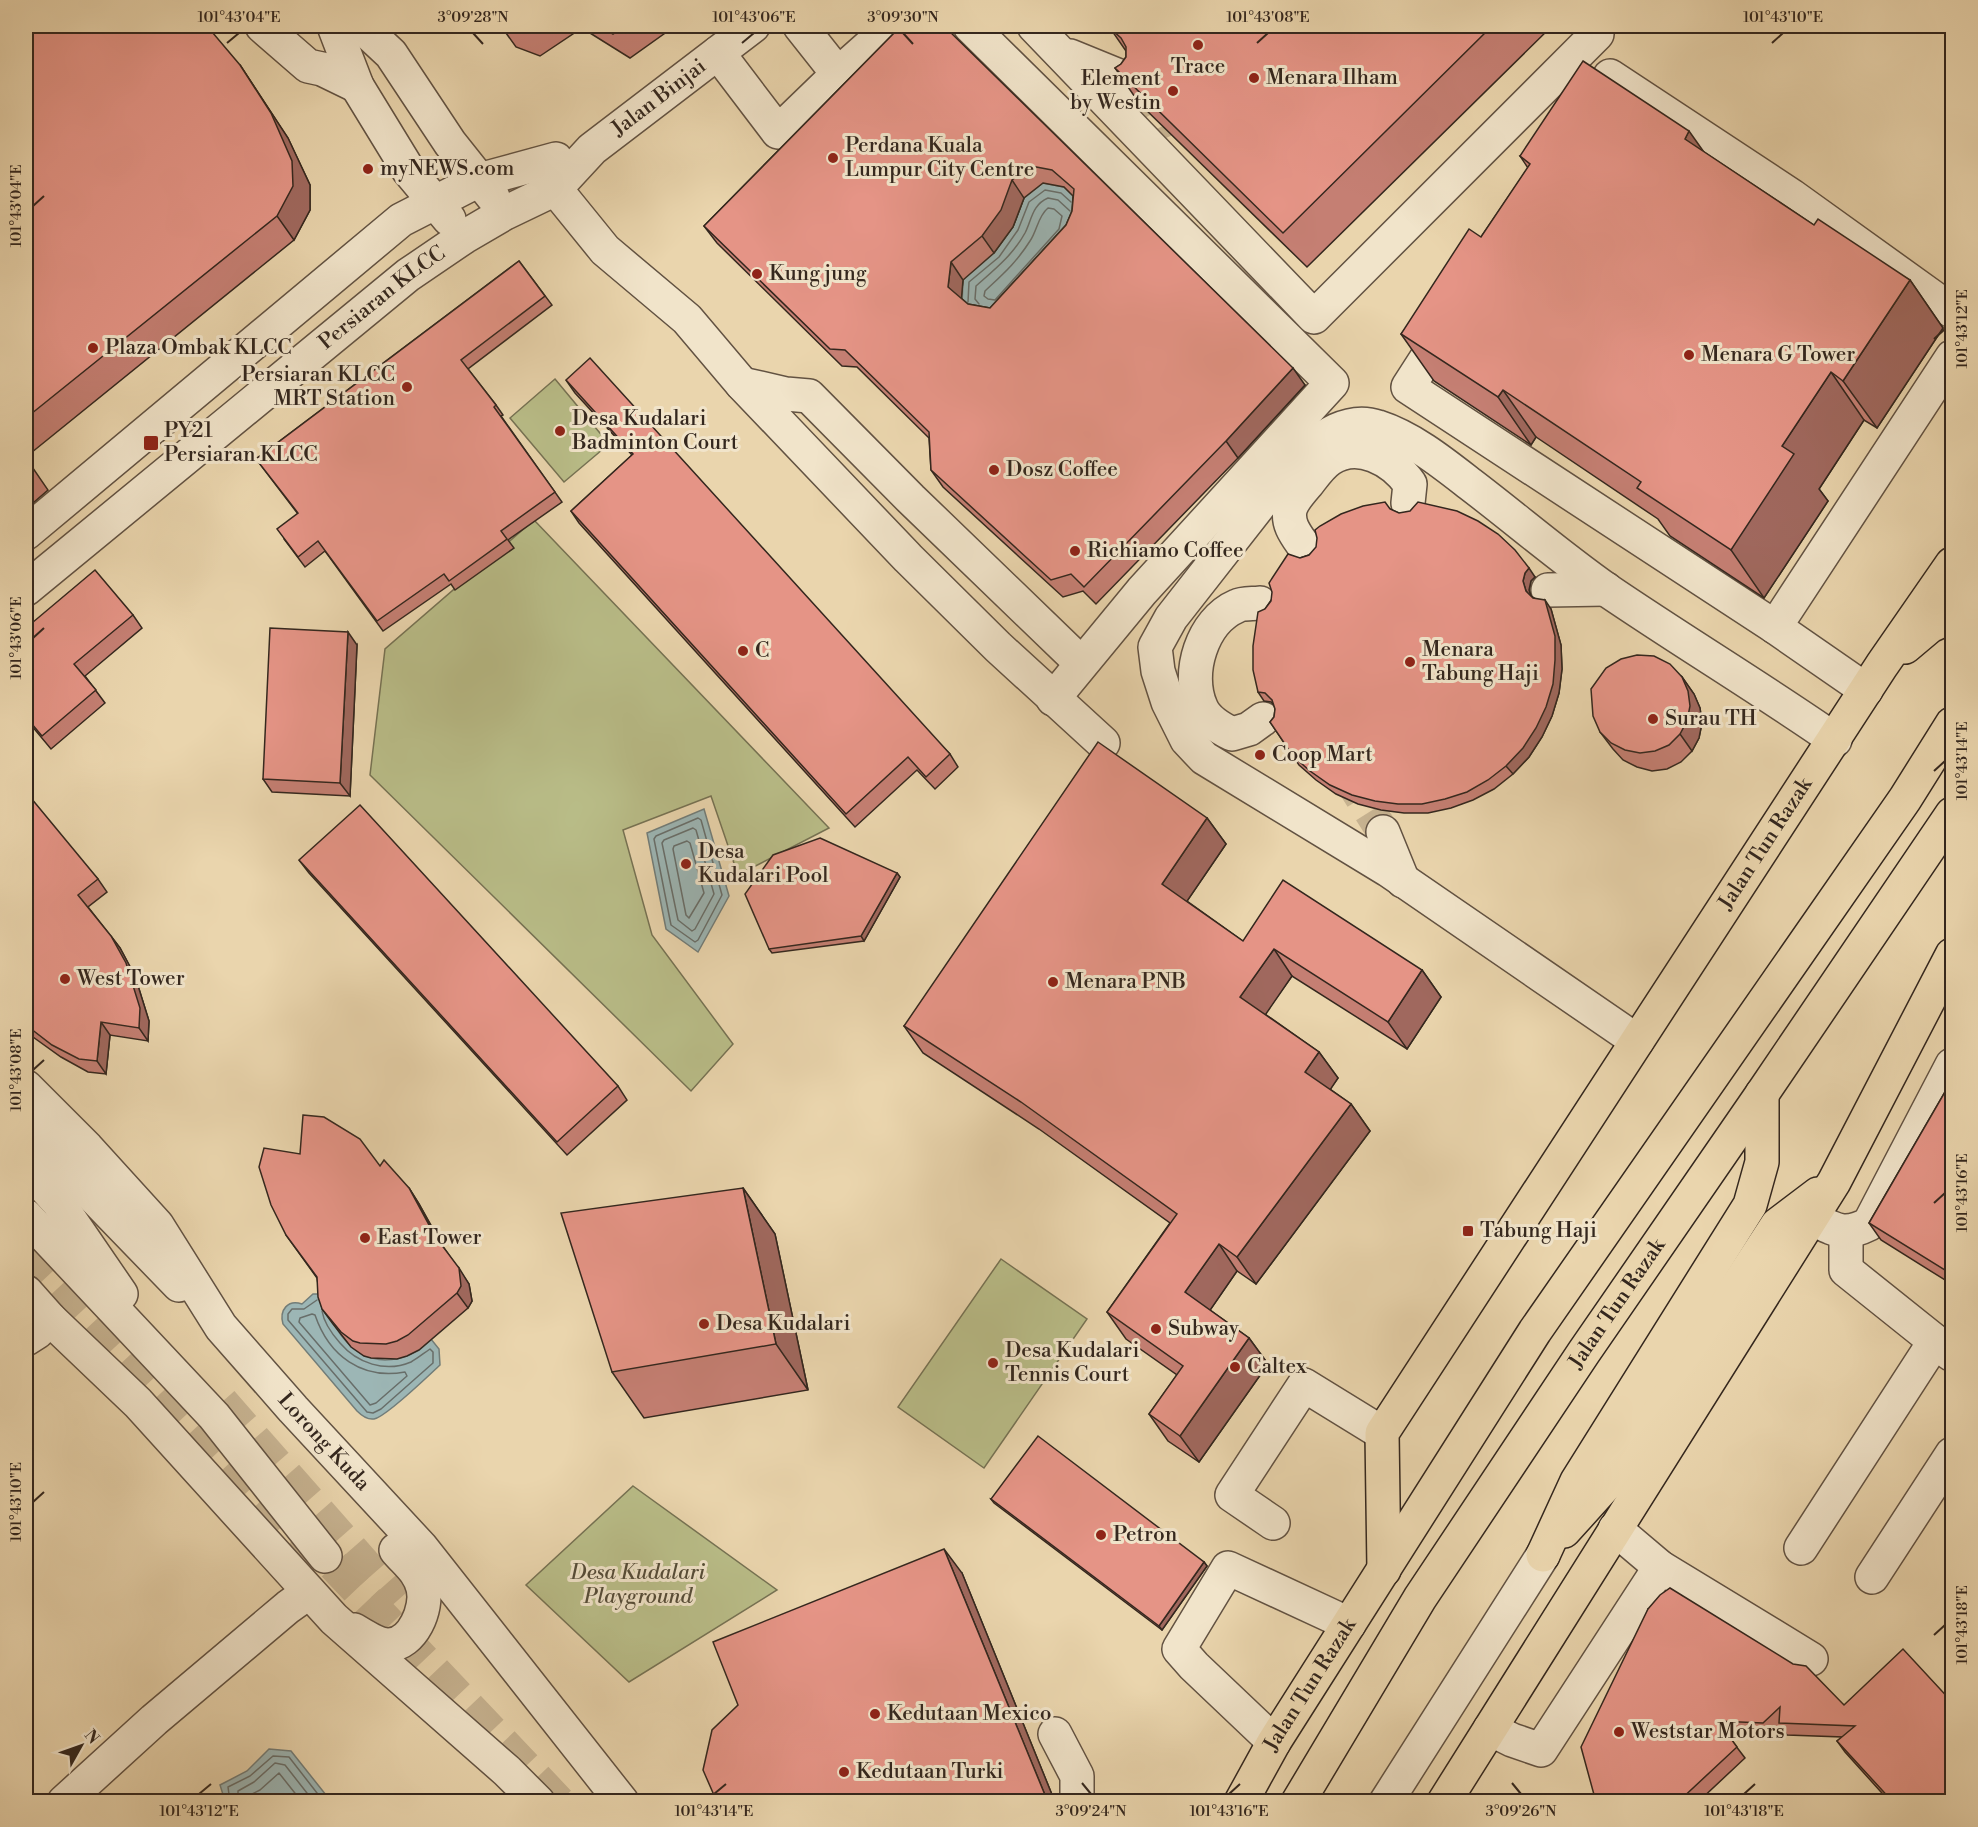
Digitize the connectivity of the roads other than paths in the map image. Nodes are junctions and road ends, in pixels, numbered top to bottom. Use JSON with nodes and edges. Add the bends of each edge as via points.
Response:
{"nodes":[{"id":1,"x":262,"y":26,"type":"edge"},
{"id":2,"x":334,"y":26,"type":"edge"},
{"id":3,"x":361,"y":26,"type":"edge"},
{"id":4,"x":753,"y":26,"type":"edge"},
{"id":5,"x":800,"y":26,"type":"edge"},
{"id":6,"x":892,"y":26,"type":"edge"},
{"id":7,"x":970,"y":26,"type":"edge"},
{"id":8,"x":1034,"y":26,"type":"edge"},
{"id":9,"x":1590,"y":26,"type":"edge"},
{"id":10,"x":1058,"y":51,"type":"junction"},
{"id":11,"x":718,"y":53,"type":"junction"},
{"id":12,"x":838,"y":74,"type":"junction"},
{"id":13,"x":357,"y":86,"type":"junction"},
{"id":14,"x":1132,"y":86,"type":"tunnel mouth"},
{"id":15,"x":1571,"y":136,"type":"edge"},
{"id":16,"x":1166,"y":138,"type":"tunnel mouth"},
{"id":17,"x":592,"y":149,"type":"joint"},
{"id":18,"x":546,"y":177,"type":"junction"},
{"id":19,"x":1180,"y":178,"type":"junction"},
{"id":20,"x":479,"y":180,"type":"junction"},
{"id":21,"x":435,"y":203,"type":"junction"},
{"id":22,"x":505,"y":213,"type":"junction"},
{"id":23,"x":464,"y":237,"type":"junction"},
{"id":24,"x":1460,"y":306,"type":"edge"},
{"id":25,"x":1953,"y":311,"type":"edge"},
{"id":26,"x":1953,"y":357,"type":"edge"},
{"id":27,"x":742,"y":384,"type":"junction"},
{"id":28,"x":911,"y":499,"type":"junction"},
{"id":29,"x":1408,"y":503,"type":"dead end"},
{"id":30,"x":26,"y":532,"type":"edge"},
{"id":31,"x":1305,"y":548,"type":"dead end"},
{"id":32,"x":908,"y":558,"type":"junction"},
{"id":33,"x":1953,"y":564,"type":"edge"},
{"id":34,"x":26,"y":589,"type":"edge"},
{"id":35,"x":1606,"y":589,"type":"junction"},
{"id":36,"x":1548,"y":590,"type":"dead end"},
{"id":37,"x":1260,"y":603,"type":"dead end"},
{"id":38,"x":1953,"y":616,"type":"edge"},
{"id":39,"x":1776,"y":627,"type":"junction"},
{"id":40,"x":1081,"y":663,"type":"junction"},
{"id":41,"x":1874,"y":677,"type":"junction"},
{"id":42,"x":1053,"y":699,"type":"junction"},
{"id":43,"x":1263,"y":719,"type":"dead end"},
{"id":44,"x":1953,"y":724,"type":"edge"},
{"id":45,"x":1835,"y":740,"type":"junction"},
{"id":46,"x":1103,"y":743,"type":"edge"},
{"id":47,"x":1953,"y":814,"type":"edge"},
{"id":48,"x":1383,"y":832,"type":"tunnel mouth"},
{"id":49,"x":1403,"y":881,"type":"junction"},
{"id":50,"x":1953,"y":955,"type":"edge"},
{"id":51,"x":1637,"y":1041,"type":"junction"},
{"id":52,"x":1953,"y":1065,"type":"edge"},
{"id":53,"x":26,"y":1087,"type":"edge"},
{"id":54,"x":1762,"y":1094,"type":"junction"},
{"id":55,"x":26,"y":1127,"type":"edge"},
{"id":56,"x":26,"y":1166,"type":"edge"},
{"id":57,"x":1834,"y":1182,"type":"junction"},
{"id":58,"x":26,"y":1216,"type":"edge"},
{"id":59,"x":1811,"y":1218,"type":"junction"},
{"id":60,"x":1846,"y":1232,"type":"junction"},
{"id":61,"x":26,"y":1268,"type":"edge"},
{"id":62,"x":26,"y":1292,"type":"edge"},
{"id":63,"x":222,"y":1328,"type":"junction"},
{"id":64,"x":38,"y":1329,"type":"edge"},
{"id":65,"x":1944,"y":1348,"type":"edge"},
{"id":66,"x":222,"y":1402,"type":"tunnel mouth"},
{"id":67,"x":138,"y":1403,"type":"junction"},
{"id":68,"x":1382,"y":1433,"type":"junction"},
{"id":69,"x":1953,"y":1454,"type":"edge"},
{"id":70,"x":371,"y":1494,"type":"junction"},
{"id":71,"x":1273,"y":1523,"type":"dead end"},
{"id":72,"x":1616,"y":1529,"type":"junction"},
{"id":73,"x":1801,"y":1548,"type":"dead end"},
{"id":74,"x":1543,"y":1554,"type":"junction"},
{"id":75,"x":325,"y":1556,"type":"dead end"},
{"id":76,"x":1660,"y":1567,"type":"junction"},
{"id":77,"x":1384,"y":1570,"type":"junction"},
{"id":78,"x":1872,"y":1577,"type":"dead end"},
{"id":79,"x":309,"y":1592,"type":"junction"},
{"id":80,"x":334,"y":1618,"type":"junction"},
{"id":81,"x":1349,"y":1624,"type":"junction"},
{"id":82,"x":1811,"y":1659,"type":"dead end"},
{"id":83,"x":1490,"y":1729,"type":"junction"},
{"id":84,"x":1055,"y":1734,"type":"dead end"},
{"id":85,"x":1274,"y":1743,"type":"junction"},
{"id":86,"x":64,"y":1802,"type":"edge"},
{"id":87,"x":538,"y":1802,"type":"edge"},
{"id":88,"x":621,"y":1802,"type":"edge"},
{"id":89,"x":1077,"y":1802,"type":"edge"},
{"id":90,"x":1241,"y":1802,"type":"edge"},
{"id":91,"x":1298,"y":1802,"type":"edge"},
{"id":92,"x":1386,"y":1802,"type":"edge"},
{"id":93,"x":1443,"y":1802,"type":"edge"}],
"edges":[{"from":1,"to":13,"type":"street","via":[[308,66]]},
{"from":2,"to":13,"type":"street","name":"Persiaran KLCC"},
{"from":3,"to":20,"type":"street","via":[[391,54]]},
{"from":4,"to":11,"type":"street","name":"Jalan Binjai"},
{"from":5,"to":12,"type":"street"},
{"from":6,"to":12,"type":"street"},
{"from":7,"to":40,"type":"street","via":[[1022,91],[1332,383],[1228,485]]},
{"from":8,"to":10,"type":"street"},
{"from":9,"to":19,"type":"street","via":[[1597,34],[1314,317],[1236,222]]},
{"from":10,"to":14,"type":"street","via":[[1124,78]]},
{"from":10,"to":19,"type":"street"},
{"from":11,"to":12,"type":"street","via":[[778,132]]},
{"from":11,"to":17,"type":"street","name":"Jalan Binjai"},
{"from":13,"to":21,"type":"street","name":"Persiaran KLCC","via":[[409,171]]},
{"from":15,"to":25,"type":"street","via":[[1610,76],[1685,135],[1792,196]]},
{"from":16,"to":19,"type":"street"},
{"from":17,"to":18,"type":"street","name":"Persiaran KLCC"},
{"from":18,"to":20,"type":"street"},
{"from":18,"to":22,"type":"street","name":"Persiaran KLCC"},
{"from":18,"to":27,"type":"street","via":[[605,250],[687,319]]},
{"from":20,"to":21,"type":"street"},
{"from":20,"to":22,"type":"street"},
{"from":21,"to":23,"type":"street","name":"Persiaran KLCC"},
{"from":21,"to":30,"type":"street","via":[[401,220]]},
{"from":22,"to":23,"type":"street","name":"Persiaran KLCC"},
{"from":23,"to":34,"type":"street","name":"Persiaran KLCC","via":[[408,275]]},
{"from":24,"to":39,"type":"street","via":[[1408,387],[1468,418]]},
{"from":26,"to":39,"type":"street"},
{"from":27,"to":28,"type":"street","via":[[809,396]]},
{"from":27,"to":32,"type":"street"},
{"from":28,"to":32,"type":"street"},
{"from":28,"to":40,"type":"street"},
{"from":29,"to":31,"type":"street","via":[[1410,484],[1402,472],[1387,461],[1348,450],[1318,469],[1290,508],[1291,527]]},
{"from":32,"to":42,"type":"street"},
{"from":33,"to":41,"type":"main road","name":"Jalan Tun Razak"},
{"from":35,"to":36,"type":"street"},
{"from":35,"to":45,"type":"street"},
{"from":35,"to":49,"type":"street","via":[[1427,451],[1377,426],[1356,425],[1337,429],[1298,457],[1171,618],[1155,646],[1158,671],[1187,740],[1204,759]]},
{"from":37,"to":43,"type":"street","via":[[1238,605],[1219,617],[1198,658],[1195,686],[1201,708],[1217,727],[1232,734]]},
{"from":38,"to":41,"type":"main road","via":[[1930,626]]},
{"from":39,"to":41,"type":"street"},
{"from":40,"to":42,"type":"street"},
{"from":41,"to":45,"type":"main road","name":"Jalan Tun Razak"},
{"from":42,"to":46,"type":"street"},
{"from":44,"to":77,"type":"main road","name":"Jalan Tun Razak","via":[[1905,799],[1535,1331]]},
{"from":45,"to":51,"type":"main road","name":"Jalan Tun Razak"},
{"from":47,"to":54,"type":"main road","name":"Jalan Tun Razak"},
{"from":48,"to":49,"type":"street"},
{"from":49,"to":51,"type":"street"},
{"from":50,"to":57,"type":"main road"},
{"from":51,"to":68,"type":"main road","name":"Jalan Tun Razak"},
{"from":52,"to":60,"type":"street","via":[[1869,1224]]},
{"from":53,"to":63,"type":"street","name":"Lorong Kuda","via":[[157,1225]]},
{"from":54,"to":74,"type":"main road","via":[[1762,1162],[1750,1205],[1577,1481]]},
{"from":54,"to":91,"type":"main road","name":"Jalan Tun Razak","via":[[1420,1598]]},
{"from":55,"to":63,"type":"street"},
{"from":56,"to":66,"type":"street","via":[[58,1202],[120,1293]]},
{"from":57,"to":59,"type":"main road"},
{"from":57,"to":74,"type":"main road","via":[[1777,1225],[1611,1479]]},
{"from":58,"to":75,"type":"street","via":[[214,1416]]},
{"from":59,"to":60,"type":"street"},
{"from":59,"to":72,"type":"main road"},
{"from":60,"to":65,"type":"street","via":[[1846,1270]]},
{"from":61,"to":67,"type":"street"},
{"from":62,"to":64,"type":"street"},
{"from":63,"to":70,"type":"street","name":"Lorong Kuda"},
{"from":64,"to":67,"type":"street"},
{"from":65,"to":73,"type":"street"},
{"from":67,"to":79,"type":"street"},
{"from":68,"to":71,"type":"street","via":[[1304,1384],[1232,1495]]},
{"from":68,"to":77,"type":"main road"},
{"from":69,"to":78,"type":"street"},
{"from":70,"to":80,"type":"street","via":[[384,1534],[415,1569],[423,1589],[423,1611],[402,1641],[388,1645],[369,1639]]},
{"from":70,"to":88,"type":"street","name":"Lorong Kuda","via":[[421,1548]]},
{"from":72,"to":76,"type":"street"},
{"from":72,"to":83,"type":"main road"},
{"from":74,"to":92,"type":"street"},
{"from":76,"to":82,"type":"street"},
{"from":76,"to":83,"type":"street","via":[[1541,1750]]},
{"from":77,"to":81,"type":"main road","name":"Jalan Tun Razak"},
{"from":79,"to":80,"type":"street"},
{"from":79,"to":86,"type":"street","via":[[154,1720]]},
{"from":80,"to":87,"type":"street"},
{"from":81,"to":85,"type":"main road","name":"Jalan Tun Razak"},
{"from":81,"to":85,"type":"street","via":[[1228,1568],[1179,1649]]},
{"from":83,"to":93,"type":"main road"},
{"from":84,"to":89,"type":"street","via":[[1077,1776]]},
{"from":85,"to":90,"type":"main road","name":"Jalan Tun Razak"}]}
